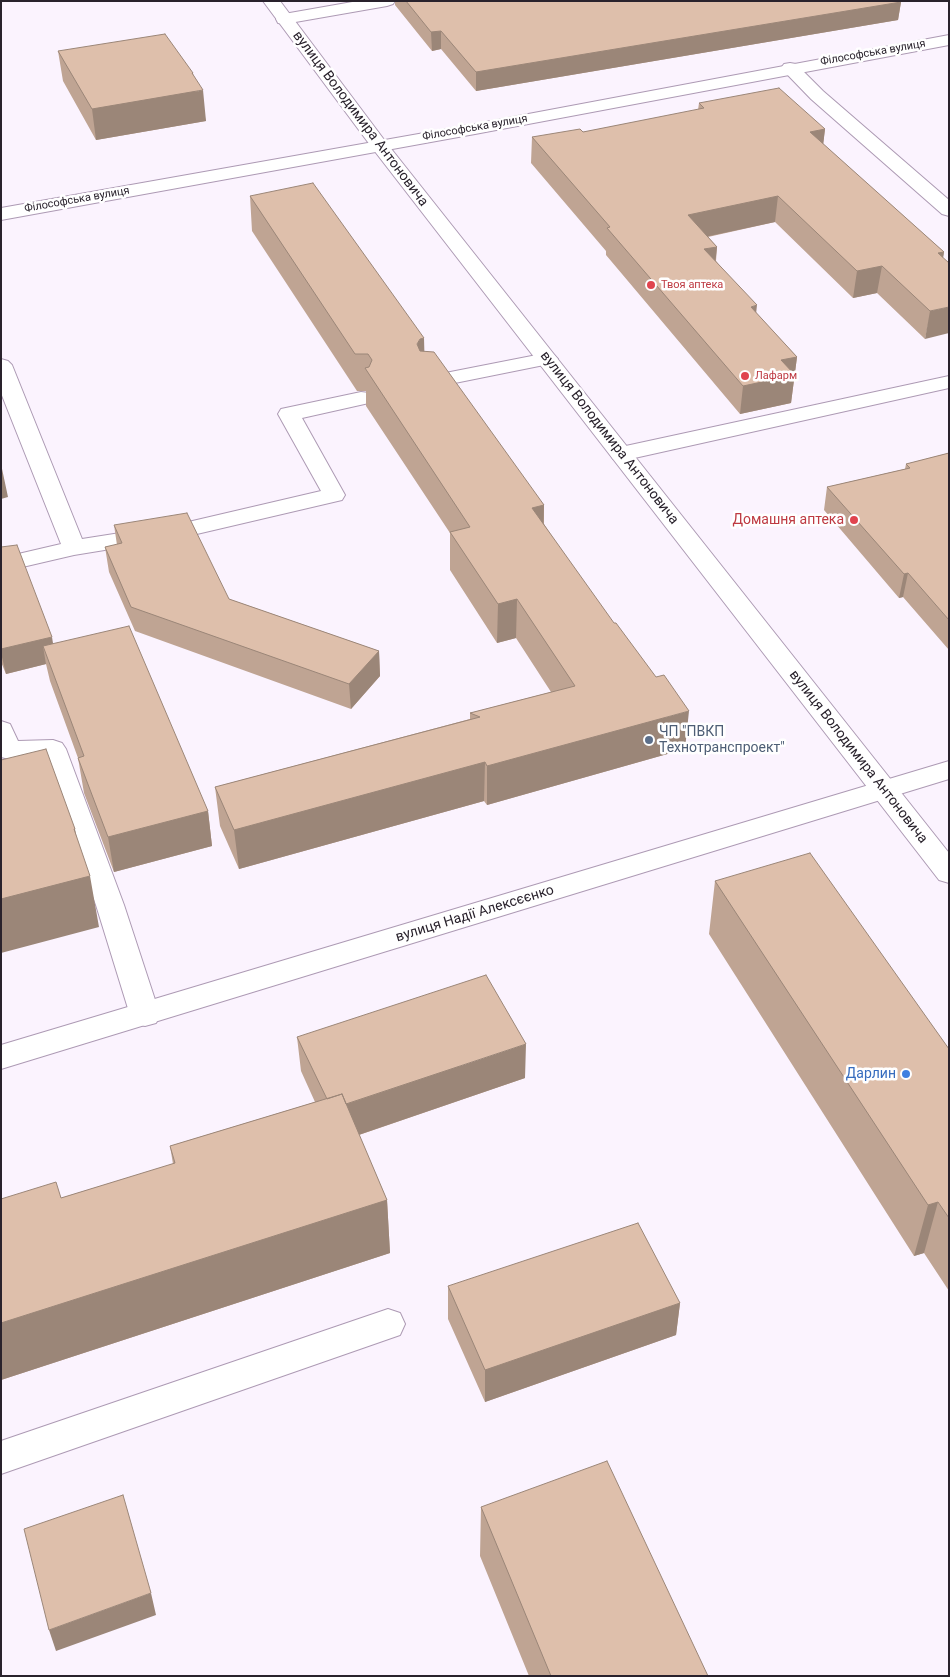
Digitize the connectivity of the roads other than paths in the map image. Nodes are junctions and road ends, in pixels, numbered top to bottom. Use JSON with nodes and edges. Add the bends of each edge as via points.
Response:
{"nodes":[{"id":1,"x":271,"y":1,"type":"edge"},
{"id":2,"x":387,"y":1,"type":"edge"},
{"id":3,"x":284,"y":18,"type":"junction"},
{"id":4,"x":949,"y":40,"type":"edge"},
{"id":5,"x":790,"y":68,"type":"junction"},
{"id":6,"x":378,"y":145,"type":"junction"},
{"id":7,"x":949,"y":210,"type":"edge"},
{"id":8,"x":1,"y":214,"type":"edge"},
{"id":9,"x":546,"y":359,"type":"junction"},
{"id":10,"x":1,"y":365,"type":"edge"},
{"id":11,"x":430,"y":382,"type":"edge"},
{"id":12,"x":949,"y":382,"type":"edge"},
{"id":13,"x":361,"y":398,"type":"dead end"},
{"id":14,"x":621,"y":454,"type":"junction"},
{"id":15,"x":74,"y":548,"type":"junction"},
{"id":16,"x":1,"y":565,"type":"edge"},
{"id":17,"x":1,"y":730,"type":"edge"},
{"id":18,"x":949,"y":770,"type":"edge"},
{"id":19,"x":883,"y":789,"type":"junction"},
{"id":20,"x":949,"y":873,"type":"edge"},
{"id":21,"x":145,"y":1015,"type":"junction"},
{"id":22,"x":1,"y":1057,"type":"edge"},
{"id":23,"x":388,"y":1324,"type":"dead end"},
{"id":24,"x":1,"y":1458,"type":"edge"}],
"edges":[{"from":1,"to":3,"type":"street","name":"вулиця Володимира Антоновича"},
{"from":2,"to":3,"type":"street"},
{"from":3,"to":6,"type":"street","name":"вулиця Володимира Антоновича"},
{"from":4,"to":5,"type":"street","name":"Філософська вулиця"},
{"from":5,"to":6,"type":"street","name":"Філософська вулиця"},
{"from":5,"to":7,"type":"street"},
{"from":6,"to":8,"type":"street","name":"Філософська вулиця"},
{"from":6,"to":9,"type":"street","name":"вулиця Володимира Антоновича"},
{"from":9,"to":11,"type":"street"},
{"from":9,"to":14,"type":"street","name":"вулиця Володимира Антоновича"},
{"from":10,"to":15,"type":"street"},
{"from":12,"to":14,"type":"street"},
{"from":13,"to":15,"type":"street","via":[[289,414],[334,495],[184,530]]},
{"from":14,"to":19,"type":"street","name":"вулиця Володимира Антоновича"},
{"from":15,"to":16,"type":"street"},
{"from":17,"to":21,"type":"street","via":[[9,750],[53,749],[110,905]]},
{"from":18,"to":19,"type":"street","name":"вулиця Надії Алексєєнко"},
{"from":19,"to":20,"type":"street","name":"вулиця Володимира Антоновича"},
{"from":19,"to":21,"type":"street","name":"вулиця Надії Алексєєнко"},
{"from":21,"to":22,"type":"street","name":"вулиця Надії Алексєєнко"},
{"from":23,"to":24,"type":"street"}]}
